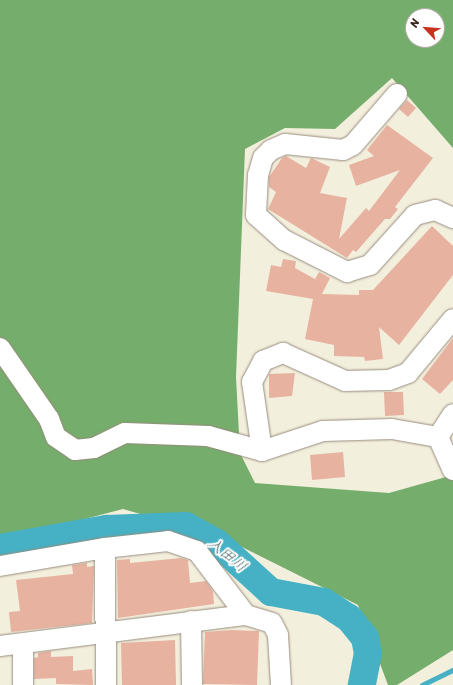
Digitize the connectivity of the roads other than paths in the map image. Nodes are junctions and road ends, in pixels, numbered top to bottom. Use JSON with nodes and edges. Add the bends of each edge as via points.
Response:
{"nodes":[{"id":1,"x":397,"y":94,"type":"dead end"},
{"id":2,"x":453,"y":218,"type":"edge"},
{"id":3,"x":453,"y":319,"type":"edge"},
{"id":4,"x":0,"y":348,"type":"edge"},
{"id":5,"x":453,"y":414,"type":"edge"},
{"id":6,"x":438,"y":437,"type":"junction"},
{"id":7,"x":262,"y":451,"type":"junction"},
{"id":8,"x":453,"y":470,"type":"edge"},
{"id":9,"x":105,"y":548,"type":"junction"},
{"id":10,"x":0,"y":566,"type":"edge"},
{"id":11,"x":246,"y":615,"type":"junction"},
{"id":12,"x":191,"y":621,"type":"junction"},
{"id":13,"x":105,"y":632,"type":"junction"},
{"id":14,"x":23,"y":644,"type":"junction"},
{"id":15,"x":0,"y":646,"type":"edge"},
{"id":16,"x":23,"y":685,"type":"edge"},
{"id":17,"x":106,"y":685,"type":"edge"},
{"id":18,"x":192,"y":685,"type":"edge"},
{"id":19,"x":281,"y":685,"type":"edge"}],
"edges":[{"from":1,"to":2,"type":"street","via":[[353,145],[342,150],[285,144],[271,150],[263,158],[258,175],[256,215],[284,240],[337,270],[347,272],[370,265],[415,215],[435,210]]},
{"from":3,"to":7,"type":"street","via":[[408,372],[389,380],[345,381],[283,353],[263,361],[252,382]]},
{"from":4,"to":7,"type":"street","via":[[49,419],[56,437],[75,450],[94,448],[125,433],[208,436]]},
{"from":5,"to":6,"type":"street"},
{"from":6,"to":7,"type":"street","via":[[392,429],[323,430]]},
{"from":6,"to":8,"type":"street"},
{"from":9,"to":10,"type":"street"},
{"from":9,"to":11,"type":"street","via":[[168,541],[197,551]]},
{"from":9,"to":13,"type":"street"},
{"from":11,"to":12,"type":"street"},
{"from":11,"to":19,"type":"street","via":[[272,623],[278,635]]},
{"from":12,"to":13,"type":"street"},
{"from":12,"to":18,"type":"street"},
{"from":13,"to":14,"type":"street"},
{"from":13,"to":17,"type":"street"},
{"from":14,"to":15,"type":"street"},
{"from":14,"to":16,"type":"street"}]}
